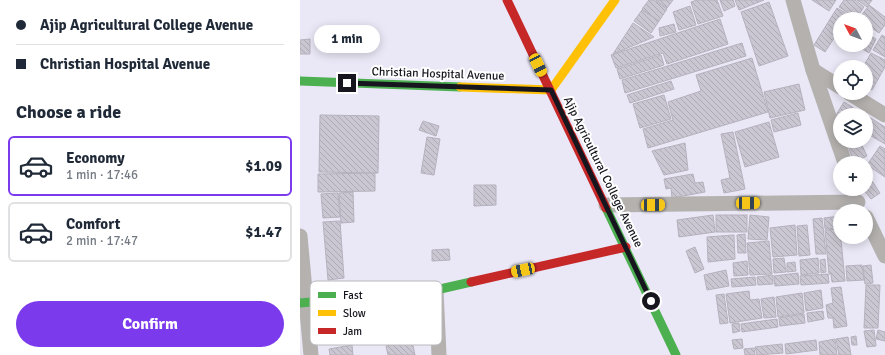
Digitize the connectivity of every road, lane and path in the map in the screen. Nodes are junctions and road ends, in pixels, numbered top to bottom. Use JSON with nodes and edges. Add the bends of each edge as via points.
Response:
{"nodes":[{"id":1,"x":507,"y":0,"type":"edge"},
{"id":2,"x":615,"y":0,"type":"edge"},
{"id":3,"x":793,"y":0,"type":"edge"},
{"id":4,"x":812,"y":70,"type":"junction"},
{"id":5,"x":300,"y":81,"type":"edge"},
{"id":6,"x":833,"y":83,"type":"edge"},
{"id":7,"x":551,"y":90,"type":"junction"},
{"id":8,"x":860,"y":100,"type":"edge"},
{"id":9,"x":885,"y":115,"type":"edge"},
{"id":10,"x":843,"y":156,"type":"edge"},
{"id":11,"x":858,"y":201,"type":"edge"},
{"id":12,"x":606,"y":205,"type":"junction"},
{"id":13,"x":873,"y":231,"type":"edge"},
{"id":14,"x":300,"y":236,"type":"edge"},
{"id":15,"x":626,"y":247,"type":"junction"},
{"id":16,"x":885,"y":256,"type":"edge"},
{"id":17,"x":442,"y":289,"type":"edge"},
{"id":18,"x":303,"y":303,"type":"edge"},
{"id":19,"x":439,"y":345,"type":"edge"},
{"id":20,"x":311,"y":355,"type":"edge"},
{"id":21,"x":439,"y":355,"type":"edge"},
{"id":22,"x":676,"y":355,"type":"edge"}],
"edges":[{"from":1,"to":7,"type":"main road","name":"Ajip Agricultural College Avenue"},
{"from":2,"to":7,"type":"main road"},
{"from":3,"to":4,"type":"street"},
{"from":4,"to":6,"type":"street"},
{"from":4,"to":10,"type":"street"},
{"from":5,"to":7,"type":"main road","name":"Christian Hospital Avenue"},
{"from":7,"to":12,"type":"main road","name":"Ajip Agricultural College Avenue"},
{"from":8,"to":9,"type":"street"},
{"from":11,"to":12,"type":"street"},
{"from":12,"to":15,"type":"main road","name":"Ajip Agricultural College Avenue"},
{"from":13,"to":16,"type":"street"},
{"from":14,"to":18,"type":"street"},
{"from":15,"to":17,"type":"main road"},
{"from":15,"to":22,"type":"main road","name":"Ajip Agricultural College Avenue"},
{"from":18,"to":20,"type":"street"},
{"from":19,"to":21,"type":"street"}]}
